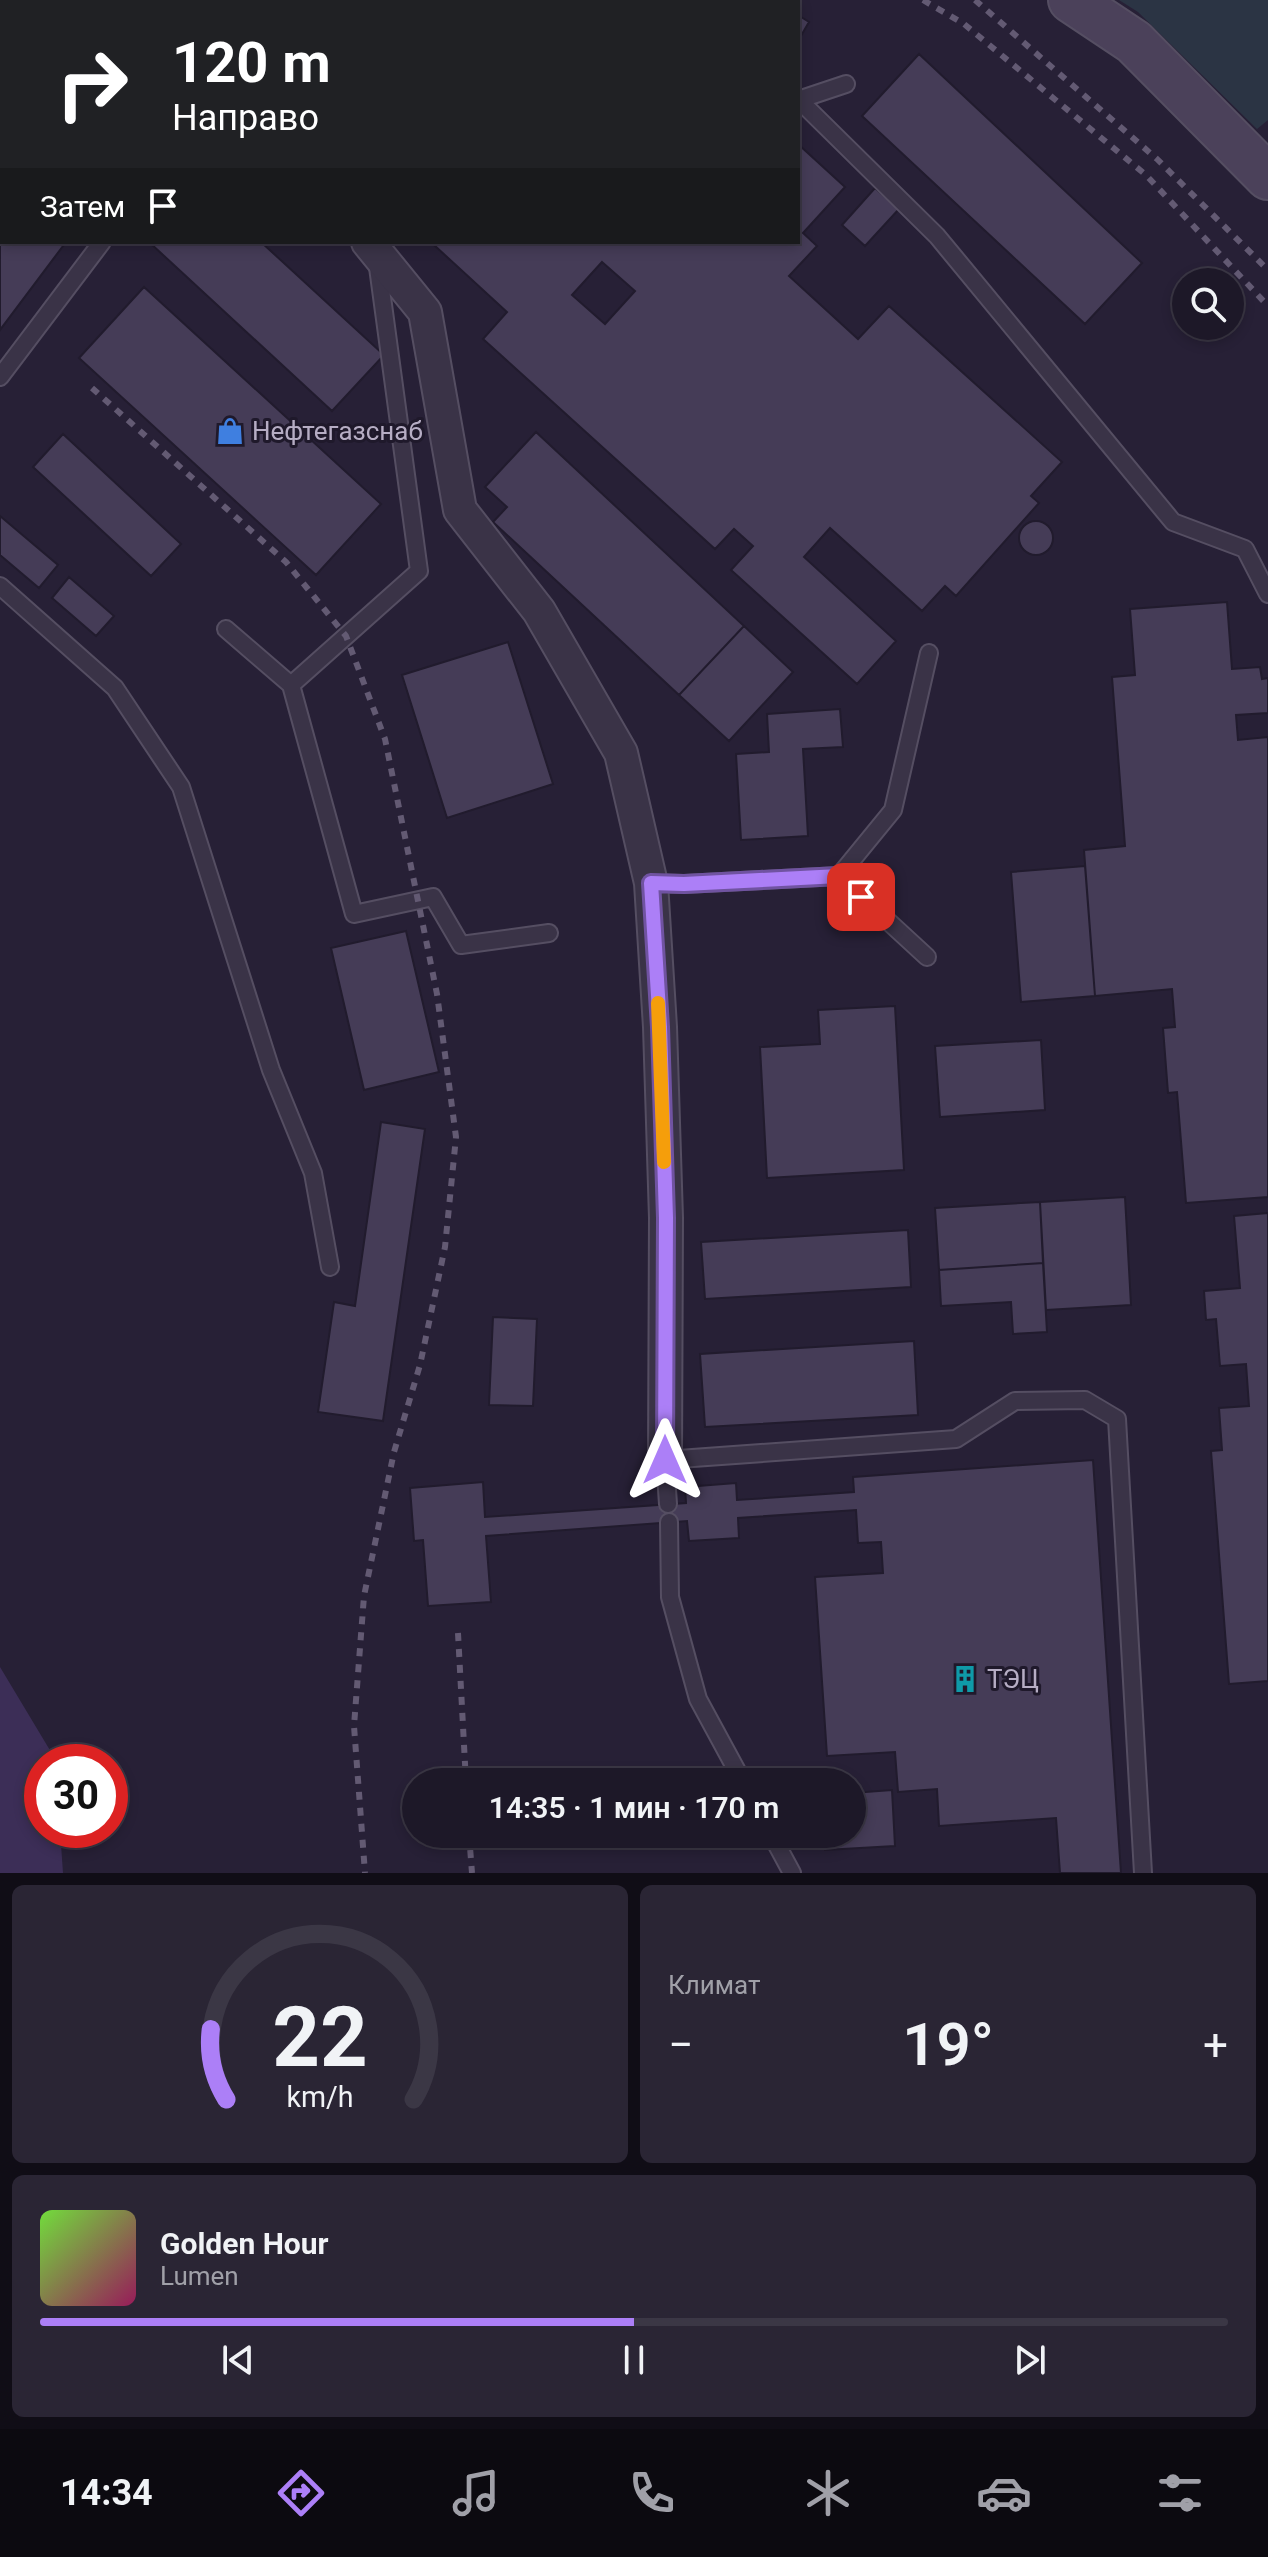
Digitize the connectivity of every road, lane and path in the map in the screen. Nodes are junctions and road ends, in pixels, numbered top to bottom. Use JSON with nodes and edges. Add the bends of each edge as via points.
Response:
{"nodes":[{"id":1,"x":1071,"y":0,"type":"edge"},
{"id":2,"x":846,"y":84,"type":"dead end"},
{"id":3,"x":800,"y":100,"type":"edge"},
{"id":4,"x":800,"y":101,"type":"edge"},
{"id":5,"x":1268,"y":177,"type":"edge"},
{"id":6,"x":100,"y":244,"type":"edge"},
{"id":7,"x":375,"y":244,"type":"edge"},
{"id":8,"x":0,"y":377,"type":"edge"},
{"id":9,"x":0,"y":586,"type":"edge"},
{"id":10,"x":1268,"y":594,"type":"edge"},
{"id":11,"x":226,"y":629,"type":"dead end"},
{"id":12,"x":929,"y":653,"type":"dead end"},
{"id":13,"x":291,"y":685,"type":"junction"},
{"id":14,"x":839,"y":876,"type":"junction"},
{"id":15,"x":651,"y":883,"type":"junction"},
{"id":16,"x":549,"y":933,"type":"dead end"},
{"id":17,"x":927,"y":957,"type":"dead end"},
{"id":18,"x":330,"y":1267,"type":"dead end"},
{"id":19,"x":665,"y":1460,"type":"junction"},
{"id":20,"x":668,"y":1504,"type":"dead end"},
{"id":21,"x":669,"y":1522,"type":"dead end"},
{"id":22,"x":735,"y":1768,"type":"edge"},
{"id":23,"x":779,"y":1848,"type":"edge"},
{"id":24,"x":792,"y":1873,"type":"edge"},
{"id":25,"x":1143,"y":1873,"type":"edge"}],
"edges":[{"from":1,"to":5,"type":"main road","via":[[1134,42]]},
{"from":2,"to":3,"type":"lane"},
{"from":4,"to":10,"type":"lane","via":[[937,236],[1173,522],[1245,549]]},
{"from":6,"to":8,"type":"lane"},
{"from":7,"to":13,"type":"lane","via":[[419,571]]},
{"from":7,"to":15,"type":"street","via":[[425,312],[460,510],[539,611],[621,753]]},
{"from":9,"to":18,"type":"lane","via":[[115,688],[181,787],[271,1070],[313,1173]]},
{"from":11,"to":13,"type":"lane"},
{"from":12,"to":14,"type":"lane","via":[[893,810]]},
{"from":13,"to":16,"type":"lane","via":[[354,914],[433,897],[461,945]]},
{"from":14,"to":15,"type":"lane"},
{"from":14,"to":17,"type":"lane"},
{"from":15,"to":19,"type":"street","via":[[666,1218]]},
{"from":19,"to":20,"type":"lane"},
{"from":19,"to":25,"type":"lane","via":[[956,1439],[1015,1401],[1085,1400],[1117,1419]]},
{"from":21,"to":22,"type":"lane","via":[[670,1597],[698,1699]]},
{"from":23,"to":24,"type":"lane"}]}
